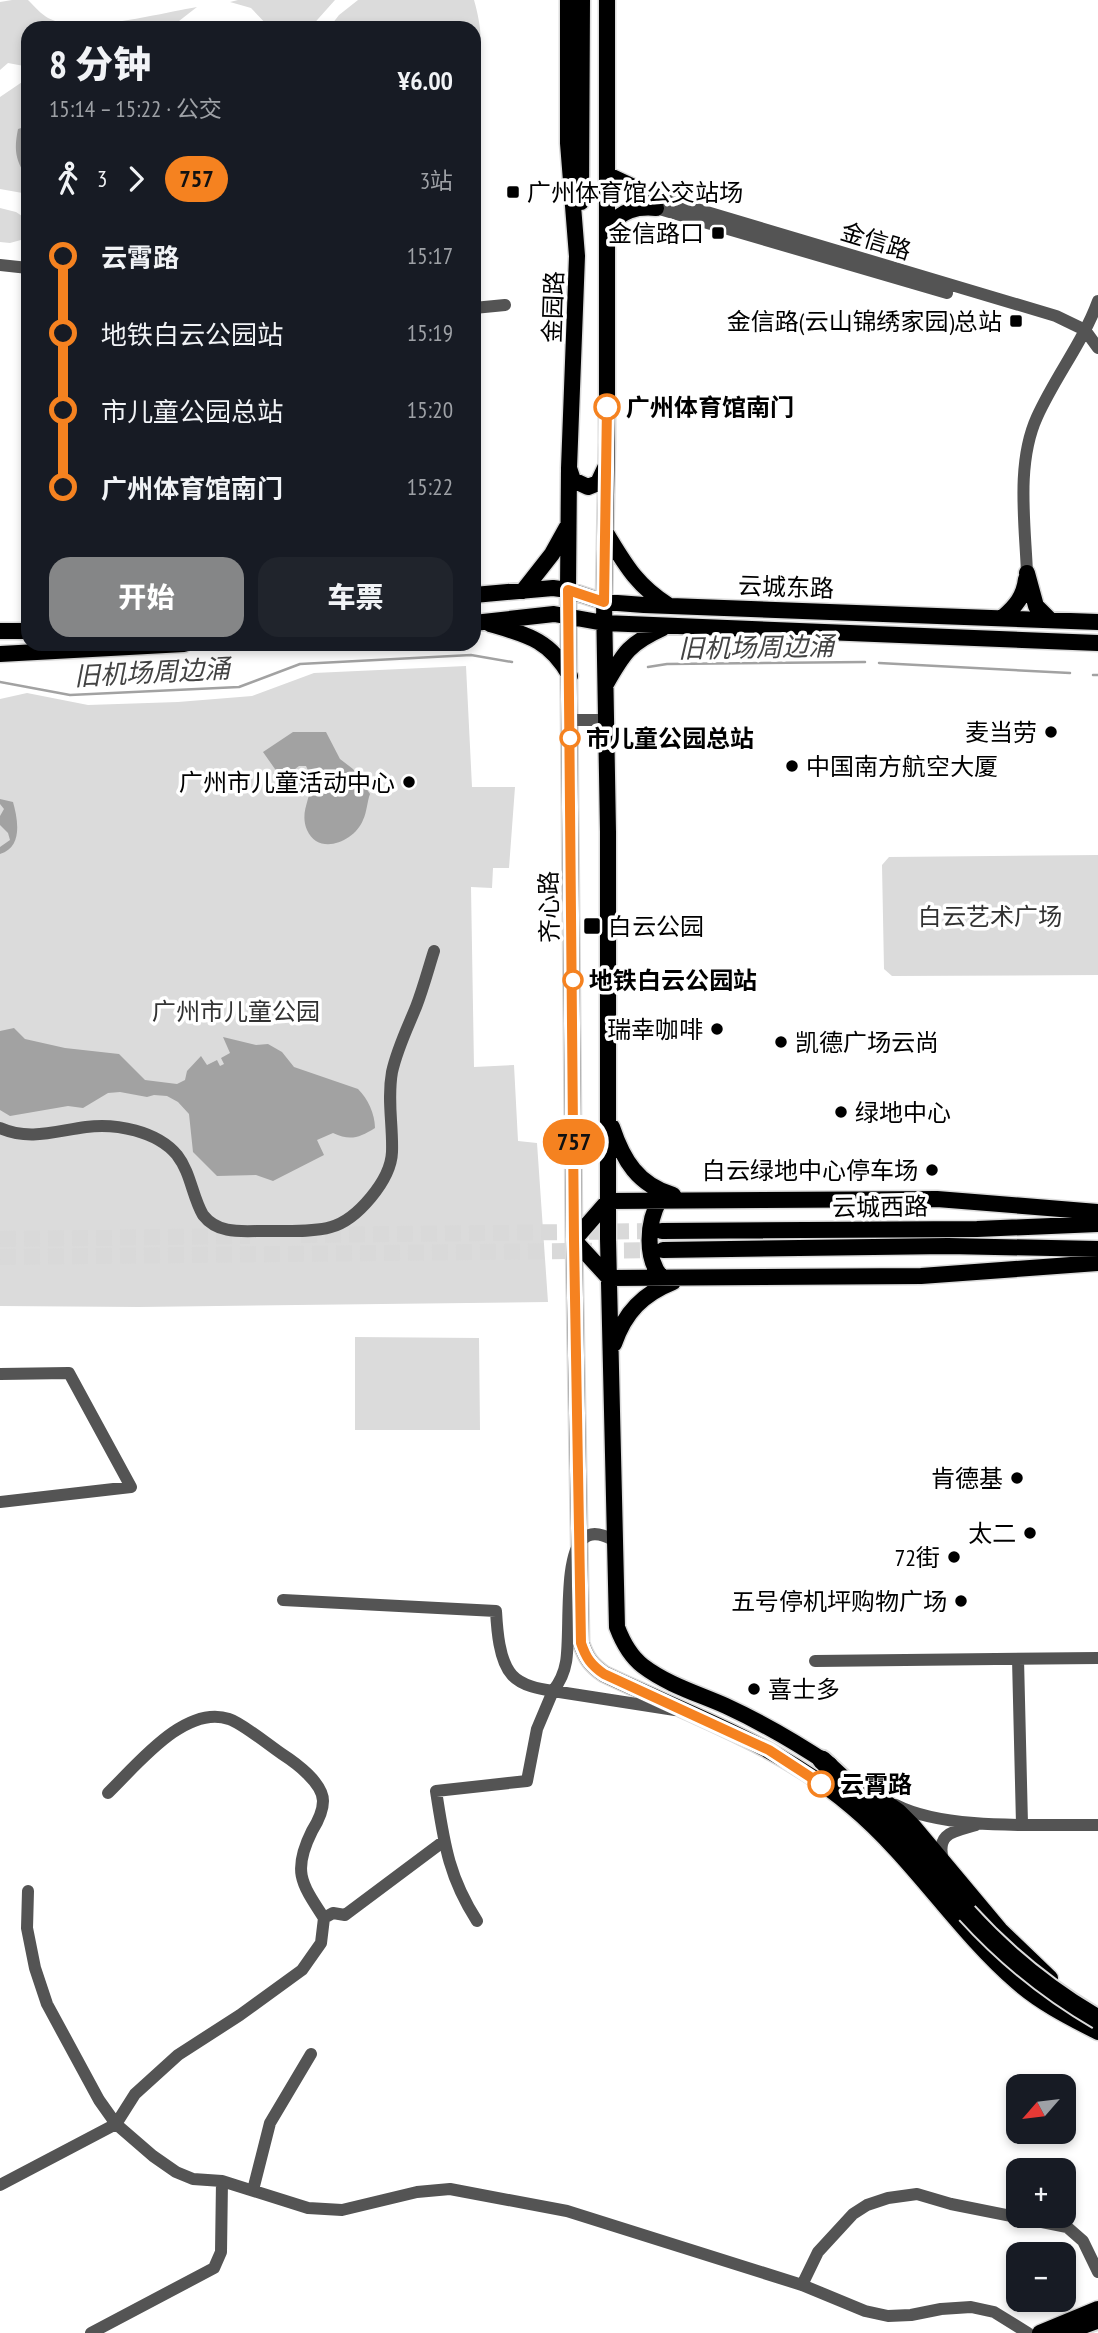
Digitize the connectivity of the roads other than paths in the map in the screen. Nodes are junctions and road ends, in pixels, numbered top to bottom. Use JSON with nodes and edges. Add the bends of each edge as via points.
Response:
{"nodes":[{"id":1,"x":568,"y":0,"type":"edge"},
{"id":2,"x":582,"y":0,"type":"edge"},
{"id":3,"x":607,"y":0,"type":"edge"},
{"id":4,"x":608,"y":175,"type":"junction"},
{"id":5,"x":655,"y":202,"type":"junction"},
{"id":6,"x":608,"y":226,"type":"junction"},
{"id":7,"x":578,"y":256,"type":"junction"},
{"id":8,"x":0,"y":265,"type":"edge"},
{"id":9,"x":21,"y":267,"type":"edge"},
{"id":10,"x":1098,"y":301,"type":"edge"},
{"id":11,"x":505,"y":305,"type":"dead end"},
{"id":12,"x":481,"y":307,"type":"edge"},
{"id":13,"x":1086,"y":330,"type":"junction"},
{"id":14,"x":1098,"y":348,"type":"edge"},
{"id":15,"x":606,"y":464,"type":"junction"},
{"id":16,"x":569,"y":468,"type":"junction"},
{"id":17,"x":568,"y":523,"type":"junction"},
{"id":18,"x":606,"y":533,"type":"junction"},
{"id":19,"x":1027,"y":573,"type":"junction"},
{"id":20,"x":568,"y":590,"type":"junction"},
{"id":21,"x":523,"y":591,"type":"junction"},
{"id":22,"x":481,"y":594,"type":"edge"},
{"id":23,"x":604,"y":602,"type":"junction"},
{"id":24,"x":670,"y":606,"type":"junction"},
{"id":25,"x":720,"y":607,"type":"junction"},
{"id":26,"x":569,"y":616,"type":"junction"},
{"id":27,"x":942,"y":616,"type":"junction"},
{"id":28,"x":1003,"y":617,"type":"junction"},
{"id":29,"x":1050,"y":620,"type":"junction"},
{"id":30,"x":1098,"y":622,"type":"edge"},
{"id":31,"x":481,"y":623,"type":"edge"},
{"id":32,"x":604,"y":623,"type":"junction"},
{"id":33,"x":481,"y":624,"type":"edge"},
{"id":34,"x":666,"y":626,"type":"junction"},
{"id":35,"x":720,"y":628,"type":"junction"},
{"id":36,"x":0,"y":631,"type":"edge"},
{"id":37,"x":21,"y":631,"type":"edge"},
{"id":38,"x":942,"y":637,"type":"junction"},
{"id":39,"x":1098,"y":643,"type":"edge"},
{"id":40,"x":55,"y":651,"type":"edge"},
{"id":41,"x":0,"y":654,"type":"edge"},
{"id":42,"x":570,"y":676,"type":"junction"},
{"id":43,"x":604,"y":686,"type":"junction"},
{"id":44,"x":570,"y":720,"type":"junction"},
{"id":45,"x":606,"y":720,"type":"junction"},
{"id":46,"x":433,"y":951,"type":"dead end"},
{"id":47,"x":608,"y":1114,"type":"junction"},
{"id":48,"x":0,"y":1128,"type":"edge"},
{"id":49,"x":660,"y":1199,"type":"junction"},
{"id":50,"x":685,"y":1199,"type":"junction"},
{"id":51,"x":608,"y":1201,"type":"junction"},
{"id":52,"x":1098,"y":1212,"type":"edge"},
{"id":53,"x":1098,"y":1224,"type":"edge"},
{"id":54,"x":662,"y":1231,"type":"tunnel mouth"},
{"id":55,"x":574,"y":1240,"type":"junction"},
{"id":56,"x":1098,"y":1249,"type":"edge"},
{"id":57,"x":663,"y":1250,"type":"tunnel mouth"},
{"id":58,"x":1098,"y":1263,"type":"edge"},
{"id":59,"x":609,"y":1278,"type":"junction"},
{"id":60,"x":663,"y":1279,"type":"junction"},
{"id":61,"x":681,"y":1279,"type":"junction"},
{"id":62,"x":0,"y":1374,"type":"edge"},
{"id":63,"x":611,"y":1374,"type":"junction"},
{"id":64,"x":0,"y":1502,"type":"edge"},
{"id":65,"x":613,"y":1540,"type":"junction"},
{"id":66,"x":579,"y":1544,"type":"junction"},
{"id":67,"x":283,"y":1600,"type":"dead end"},
{"id":68,"x":1098,"y":1658,"type":"edge"},
{"id":69,"x":1018,"y":1659,"type":"junction"},
{"id":70,"x":815,"y":1661,"type":"dead end"},
{"id":71,"x":553,"y":1691,"type":"junction"},
{"id":72,"x":684,"y":1711,"type":"junction"},
{"id":73,"x":822,"y":1760,"type":"junction"},
{"id":74,"x":856,"y":1783,"type":"junction"},
{"id":75,"x":108,"y":1793,"type":"dead end"},
{"id":76,"x":979,"y":1824,"type":"junction"},
{"id":77,"x":1022,"y":1824,"type":"junction"},
{"id":78,"x":1098,"y":1825,"type":"edge"},
{"id":79,"x":444,"y":1841,"type":"junction"},
{"id":80,"x":943,"y":1861,"type":"junction"},
{"id":81,"x":28,"y":1891,"type":"dead end"},
{"id":82,"x":324,"y":1918,"type":"junction"},
{"id":83,"x":477,"y":1921,"type":"dead end"},
{"id":84,"x":1054,"y":1981,"type":"junction"},
{"id":85,"x":1040,"y":2000,"type":"junction"},
{"id":86,"x":1098,"y":2011,"type":"edge"},
{"id":87,"x":1060,"y":2013,"type":"junction"},
{"id":88,"x":1098,"y":2020,"type":"edge"},
{"id":89,"x":1098,"y":2032,"type":"edge"},
{"id":90,"x":1098,"y":2041,"type":"edge"},
{"id":91,"x":311,"y":2054,"type":"dead end"},
{"id":92,"x":116,"y":2124,"type":"junction"},
{"id":93,"x":222,"y":2181,"type":"junction"},
{"id":94,"x":0,"y":2185,"type":"edge"},
{"id":95,"x":253,"y":2190,"type":"junction"},
{"id":96,"x":1098,"y":2272,"type":"edge"},
{"id":97,"x":802,"y":2285,"type":"junction"},
{"id":98,"x":1098,"y":2309,"type":"edge"},
{"id":99,"x":1098,"y":2319,"type":"edge"},
{"id":100,"x":92,"y":2333,"type":"edge"},
{"id":101,"x":1028,"y":2333,"type":"edge"},
{"id":102,"x":1040,"y":2333,"type":"edge"},
{"id":103,"x":1059,"y":2333,"type":"edge"}],
"edges":[{"from":1,"to":7,"type":"main road","name":"金园路","via":[[568,143]]},
{"from":2,"to":7,"type":"main road"},
{"from":3,"to":4,"type":"main road"},
{"from":4,"to":5,"type":"main road"},
{"from":4,"to":6,"type":"main road"},
{"from":5,"to":6,"type":"main road","via":[[618,216]]},
{"from":5,"to":13,"type":"street","name":"金信路","via":[[983,304]]},
{"from":6,"to":15,"type":"main road"},
{"from":7,"to":16,"type":"main road","name":"金园路"},
{"from":8,"to":9,"type":"street"},
{"from":10,"to":13,"type":"street"},
{"from":11,"to":12,"type":"street"},
{"from":13,"to":14,"type":"street"},
{"from":13,"to":19,"type":"street","via":[[1030,437],[1024,502]]},
{"from":15,"to":16,"type":"main road","via":[[603,477],[588,487],[573,480]]},
{"from":15,"to":18,"type":"main road"},
{"from":16,"to":17,"type":"main road","name":"金园路"},
{"from":17,"to":20,"type":"main road","name":"金园路"},
{"from":17,"to":21,"type":"main road","via":[[552,554]]},
{"from":18,"to":23,"type":"main road"},
{"from":18,"to":24,"type":"main road","via":[[642,586]]},
{"from":19,"to":28,"type":"main road","via":[[1023,594]]},
{"from":19,"to":29,"type":"main road","via":[[1036,606]]},
{"from":20,"to":21,"type":"main road","name":"云城东路"},
{"from":20,"to":23,"type":"main road","name":"云城东路"},
{"from":20,"to":26,"type":"main road","name":"金园路"},
{"from":21,"to":22,"type":"main road","name":"云城东路"},
{"from":23,"to":24,"type":"main road","name":"云城东路"},
{"from":23,"to":32,"type":"main road"},
{"from":24,"to":25,"type":"main road","name":"云城东路"},
{"from":25,"to":27,"type":"main road","name":"云城东路"},
{"from":25,"to":35,"type":"main road"},
{"from":26,"to":31,"type":"main road","name":"云城东路"},
{"from":26,"to":32,"type":"main road","name":"云城东路"},
{"from":26,"to":42,"type":"main road","name":"齐心路"},
{"from":27,"to":28,"type":"main road","name":"云城东路"},
{"from":27,"to":38,"type":"main road"},
{"from":28,"to":29,"type":"main road","name":"云城东路"},
{"from":29,"to":30,"type":"main road","name":"云城东路"},
{"from":32,"to":34,"type":"main road","name":"云城东路"},
{"from":32,"to":43,"type":"main road"},
{"from":33,"to":42,"type":"main road","via":[[533,637],[555,654]]},
{"from":34,"to":35,"type":"main road","name":"云城东路"},
{"from":34,"to":43,"type":"main road","via":[[629,648]]},
{"from":35,"to":38,"type":"main road","name":"云城东路"},
{"from":36,"to":37,"type":"main road"},
{"from":38,"to":39,"type":"main road","name":"云城东路"},
{"from":40,"to":41,"type":"main road"},
{"from":42,"to":44,"type":"main road","name":"齐心路"},
{"from":43,"to":45,"type":"main road"},
{"from":44,"to":45,"type":"street"},
{"from":44,"to":55,"type":"main road","name":"齐心路"},
{"from":45,"to":47,"type":"main road"},
{"from":46,"to":48,"type":"street","via":[[392,1075],[388,1172],[379,1189],[340,1224],[310,1230],[222,1229],[203,1215],[185,1167],[159,1139],[109,1128],[39,1135]]},
{"from":47,"to":50,"type":"main road","via":[[619,1147],[639,1178],[655,1190]]},
{"from":47,"to":51,"type":"main road"},
{"from":49,"to":50,"type":"main road"},
{"from":49,"to":51,"type":"main road"},
{"from":49,"to":60,"type":"main road","via":[[651,1224],[651,1258]]},
{"from":50,"to":52,"type":"main road","via":[[937,1199]]},
{"from":51,"to":55,"type":"main road"},
{"from":51,"to":59,"type":"main road"},
{"from":53,"to":54,"type":"main road","name":"云城西路"},
{"from":55,"to":59,"type":"main road"},
{"from":55,"to":66,"type":"main road"},
{"from":56,"to":57,"type":"main road","name":"云城西路"},
{"from":58,"to":61,"type":"main road","via":[[946,1275]]},
{"from":59,"to":60,"type":"main road"},
{"from":59,"to":63,"type":"main road"},
{"from":60,"to":61,"type":"main road"},
{"from":61,"to":63,"type":"main road","via":[[648,1293],[630,1312],[612,1349]]},
{"from":62,"to":64,"type":"street","via":[[69,1373],[131,1487]]},
{"from":63,"to":65,"type":"main road"},
{"from":65,"to":66,"type":"street","via":[[598,1534]]},
{"from":65,"to":73,"type":"main road","via":[[617,1627],[631,1655],[659,1676],[751,1718]]},
{"from":66,"to":71,"type":"street","via":[[570,1576],[567,1659]]},
{"from":66,"to":72,"type":"main road","via":[[585,1656],[604,1674]]},
{"from":67,"to":71,"type":"street","via":[[496,1611],[498,1642],[512,1675],[533,1688]]},
{"from":68,"to":69,"type":"street"},
{"from":69,"to":70,"type":"street"},
{"from":69,"to":77,"type":"street"},
{"from":71,"to":72,"type":"street"},
{"from":71,"to":79,"type":"street","via":[[537,1729],[527,1781],[436,1791]]},
{"from":72,"to":85,"type":"main road","via":[[769,1750],[849,1804],[906,1859],[978,1945]]},
{"from":73,"to":74,"type":"main road"},
{"from":73,"to":88,"type":"highway","bridge":true,"via":[[900,1832],[1002,1950],[1034,1978]]},
{"from":74,"to":76,"type":"street","via":[[918,1814]]},
{"from":74,"to":80,"type":"main road","via":[[898,1811]]},
{"from":75,"to":82,"type":"street","via":[[175,1730],[201,1717],[230,1719],[303,1768],[323,1800],[299,1865],[306,1890]]},
{"from":76,"to":77,"type":"street"},
{"from":76,"to":80,"type":"street","via":[[948,1834],[940,1850]]},
{"from":77,"to":78,"type":"street"},
{"from":79,"to":82,"type":"street","via":[[345,1914]]},
{"from":79,"to":83,"type":"street","via":[[464,1900]]},
{"from":80,"to":84,"type":"main road","via":[[1000,1930]]},
{"from":81,"to":92,"type":"street","via":[[27,1928],[47,2004]]},
{"from":82,"to":92,"type":"street","via":[[321,1943],[302,1970],[178,2055],[135,2094]]},
{"from":84,"to":85,"type":"street","via":[[1052,1996]]},
{"from":84,"to":86,"type":"main road"},
{"from":85,"to":87,"type":"main road"},
{"from":87,"to":89,"type":"main road"},
{"from":87,"to":90,"type":"street"},
{"from":91,"to":95,"type":"street","via":[[270,2123]]},
{"from":92,"to":93,"type":"street","via":[[176,2172],[192,2179]]},
{"from":92,"to":94,"type":"street"},
{"from":93,"to":95,"type":"street"},
{"from":93,"to":100,"type":"street","via":[[221,2252],[214,2268]]},
{"from":95,"to":97,"type":"street","via":[[308,2208],[342,2210],[450,2189],[568,2211]]},
{"from":96,"to":97,"type":"street","via":[[1083,2241],[1067,2227],[916,2194],[867,2205],[853,2214],[818,2252]]},
{"from":97,"to":101,"type":"street","via":[[888,2316],[971,2307],[994,2312]]},
{"from":98,"to":102,"type":"main road"},
{"from":99,"to":103,"type":"highway"}]}
